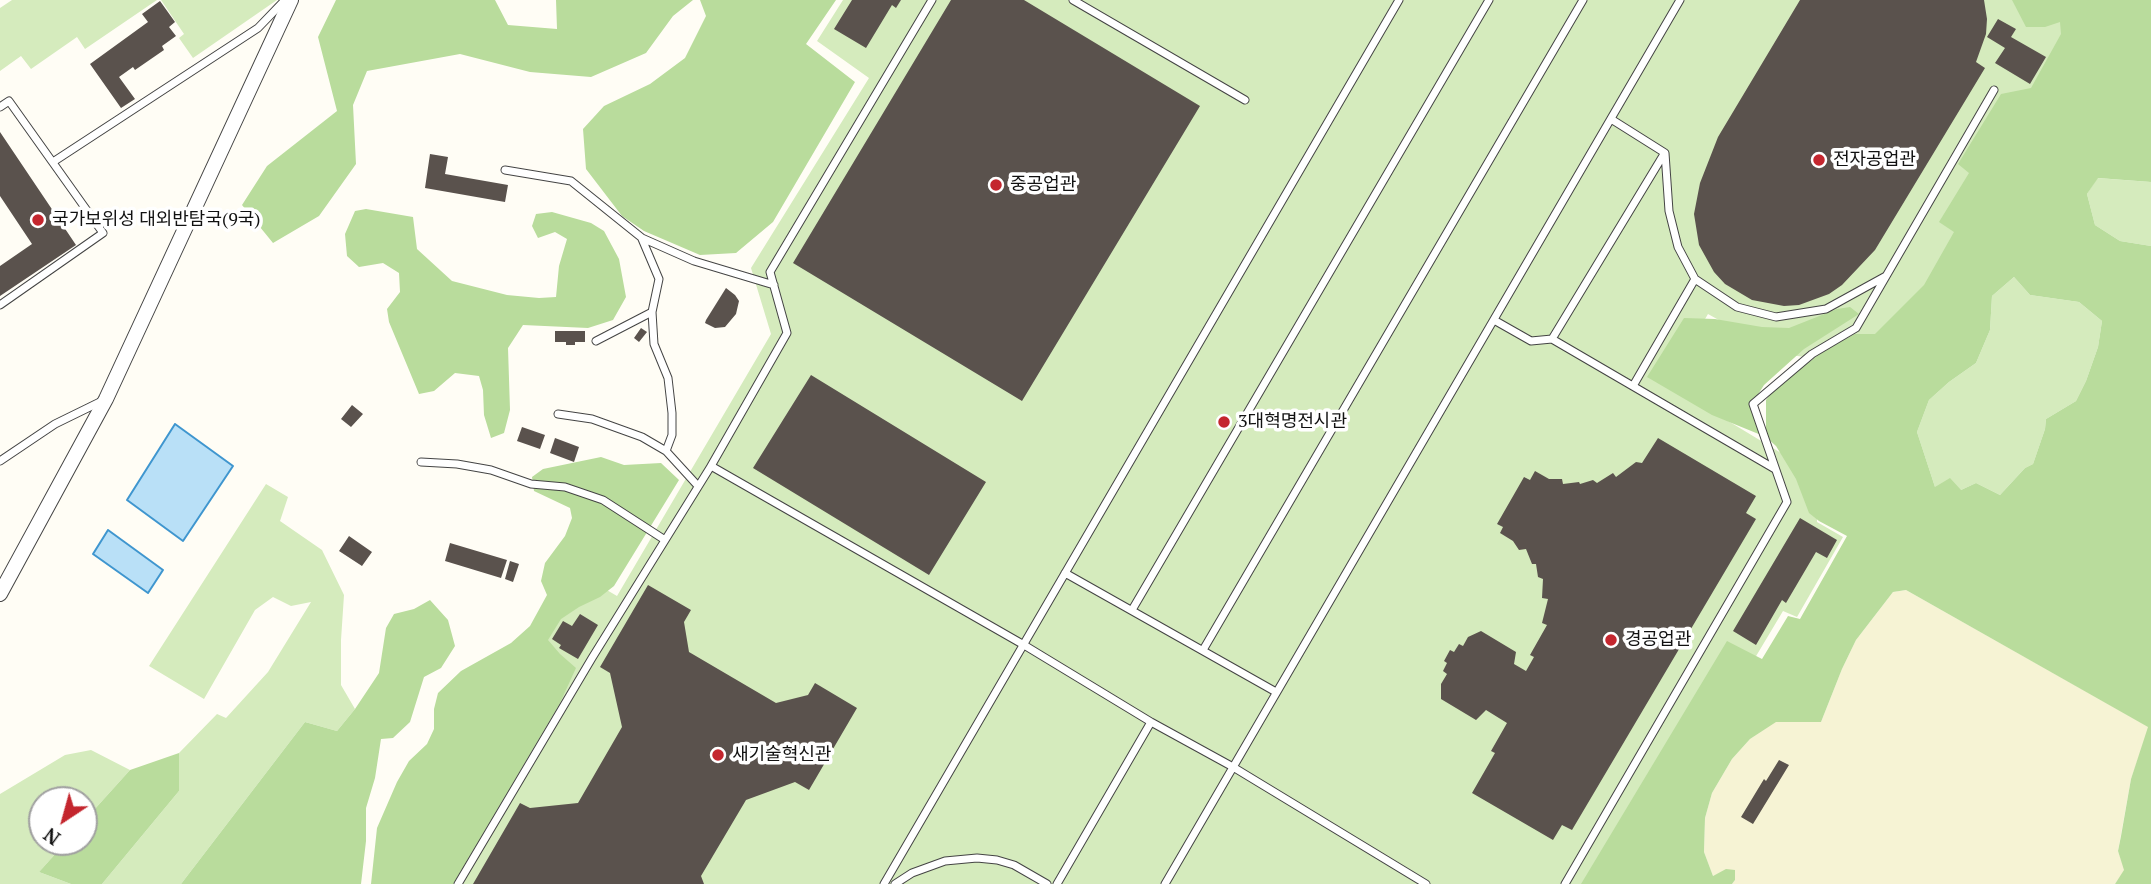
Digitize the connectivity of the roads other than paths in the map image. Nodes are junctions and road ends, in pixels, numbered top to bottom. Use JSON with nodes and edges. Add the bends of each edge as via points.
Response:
{"nodes":[{"id":1,"x":285,"y":0,"type":"edge"},
{"id":2,"x":291,"y":0,"type":"edge"},
{"id":3,"x":932,"y":0,"type":"edge"},
{"id":4,"x":1073,"y":0,"type":"edge"},
{"id":5,"x":1399,"y":0,"type":"edge"},
{"id":6,"x":1489,"y":0,"type":"edge"},
{"id":7,"x":1583,"y":0,"type":"edge"},
{"id":8,"x":1680,"y":0,"type":"edge"},
{"id":9,"x":1994,"y":90,"type":"dead end"},
{"id":10,"x":1245,"y":100,"type":"dead end"},
{"id":11,"x":0,"y":107,"type":"edge"},
{"id":12,"x":1611,"y":119,"type":"junction"},
{"id":13,"x":1665,"y":153,"type":"junction"},
{"id":14,"x":53,"y":162,"type":"junction"},
{"id":15,"x":505,"y":170,"type":"dead end"},
{"id":16,"x":642,"y":238,"type":"junction"},
{"id":17,"x":1886,"y":275,"type":"junction"},
{"id":18,"x":1695,"y":279,"type":"junction"},
{"id":19,"x":774,"y":285,"type":"junction"},
{"id":20,"x":0,"y":305,"type":"edge"},
{"id":21,"x":652,"y":312,"type":"junction"},
{"id":22,"x":1494,"y":320,"type":"junction"},
{"id":23,"x":1552,"y":339,"type":"junction"},
{"id":24,"x":596,"y":341,"type":"dead end"},
{"id":25,"x":1633,"y":386,"type":"junction"},
{"id":26,"x":106,"y":399,"type":"junction"},
{"id":27,"x":558,"y":414,"type":"dead end"},
{"id":28,"x":666,"y":451,"type":"junction"},
{"id":29,"x":0,"y":461,"type":"edge"},
{"id":30,"x":421,"y":463,"type":"dead end"},
{"id":31,"x":711,"y":466,"type":"junction"},
{"id":32,"x":1776,"y":469,"type":"junction"},
{"id":33,"x":698,"y":486,"type":"junction"},
{"id":34,"x":665,"y":540,"type":"junction"},
{"id":35,"x":1065,"y":573,"type":"junction"},
{"id":36,"x":0,"y":594,"type":"edge"},
{"id":37,"x":1132,"y":610,"type":"junction"},
{"id":38,"x":1024,"y":645,"type":"junction"},
{"id":39,"x":1203,"y":650,"type":"junction"},
{"id":40,"x":1276,"y":692,"type":"junction"},
{"id":41,"x":1151,"y":722,"type":"junction"},
{"id":42,"x":1233,"y":766,"type":"junction"},
{"id":43,"x":458,"y":884,"type":"edge"},
{"id":44,"x":884,"y":884,"type":"edge"},
{"id":45,"x":895,"y":884,"type":"edge"},
{"id":46,"x":1047,"y":884,"type":"edge"},
{"id":47,"x":1057,"y":884,"type":"edge"},
{"id":48,"x":1165,"y":884,"type":"edge"},
{"id":49,"x":1426,"y":884,"type":"edge"},
{"id":50,"x":1565,"y":884,"type":"edge"}],
"edges":[{"from":1,"to":14,"type":"lane","via":[[258,28]]},
{"from":2,"to":26,"type":"street"},
{"from":3,"to":19,"type":"lane","via":[[770,272]]},
{"from":4,"to":10,"type":"lane"},
{"from":5,"to":35,"type":"lane"},
{"from":6,"to":37,"type":"lane"},
{"from":7,"to":39,"type":"lane"},
{"from":8,"to":12,"type":"lane"},
{"from":9,"to":17,"type":"lane"},
{"from":11,"to":14,"type":"lane","via":[[9,101]]},
{"from":12,"to":13,"type":"lane"},
{"from":12,"to":22,"type":"lane"},
{"from":13,"to":18,"type":"lane","via":[[1669,211],[1678,247]]},
{"from":13,"to":23,"type":"lane"},
{"from":14,"to":20,"type":"lane","via":[[103,233]]},
{"from":15,"to":16,"type":"lane","via":[[571,181]]},
{"from":16,"to":19,"type":"lane","via":[[694,261]]},
{"from":16,"to":21,"type":"lane","via":[[659,279]]},
{"from":17,"to":18,"type":"lane","via":[[1826,309],[1776,317],[1737,307]]},
{"from":17,"to":32,"type":"lane","via":[[1856,328],[1812,354],[1753,404]]},
{"from":18,"to":25,"type":"lane"},
{"from":19,"to":31,"type":"lane","via":[[787,333]]},
{"from":21,"to":24,"type":"lane"},
{"from":21,"to":28,"type":"lane","via":[[654,344],[668,378],[672,413]]},
{"from":22,"to":23,"type":"lane","via":[[1531,341]]},
{"from":22,"to":40,"type":"lane"},
{"from":23,"to":25,"type":"lane"},
{"from":25,"to":32,"type":"lane"},
{"from":26,"to":29,"type":"lane","via":[[55,424]]},
{"from":26,"to":36,"type":"street"},
{"from":27,"to":28,"type":"lane","via":[[592,419]]},
{"from":28,"to":33,"type":"lane"},
{"from":30,"to":34,"type":"lane","via":[[480,468],[531,484],[565,487],[603,500]]},
{"from":31,"to":33,"type":"lane"},
{"from":31,"to":38,"type":"lane"},
{"from":32,"to":50,"type":"lane","via":[[1787,502]]},
{"from":33,"to":34,"type":"lane"},
{"from":34,"to":43,"type":"lane"},
{"from":35,"to":37,"type":"lane"},
{"from":35,"to":38,"type":"lane"},
{"from":37,"to":39,"type":"lane"},
{"from":38,"to":41,"type":"lane"},
{"from":38,"to":44,"type":"lane"},
{"from":39,"to":40,"type":"lane"},
{"from":40,"to":42,"type":"lane"},
{"from":41,"to":42,"type":"lane"},
{"from":41,"to":47,"type":"lane"},
{"from":42,"to":48,"type":"lane"},
{"from":42,"to":49,"type":"lane"},
{"from":45,"to":46,"type":"lane","via":[[945,862],[976,858],[1014,865]]}]}
